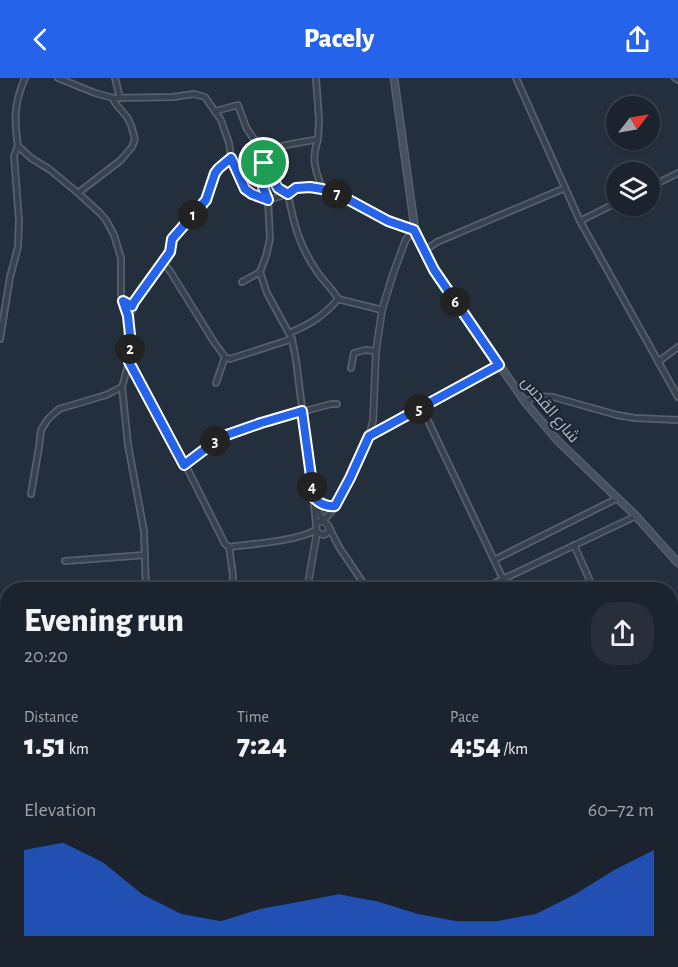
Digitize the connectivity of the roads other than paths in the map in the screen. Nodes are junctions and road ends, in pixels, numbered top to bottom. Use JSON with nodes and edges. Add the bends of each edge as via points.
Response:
{"nodes":[{"id":1,"x":25,"y":78,"type":"edge"},
{"id":2,"x":58,"y":78,"type":"edge"},
{"id":3,"x":115,"y":78,"type":"edge"},
{"id":4,"x":316,"y":78,"type":"edge"},
{"id":5,"x":394,"y":78,"type":"edge"},
{"id":6,"x":516,"y":78,"type":"edge"},
{"id":7,"x":113,"y":98,"type":"junction"},
{"id":8,"x":120,"y":98,"type":"junction"},
{"id":9,"x":216,"y":111,"type":"junction"},
{"id":10,"x":318,"y":139,"type":"junction"},
{"id":11,"x":18,"y":146,"type":"junction"},
{"id":12,"x":268,"y":152,"type":"junction"},
{"id":13,"x":231,"y":158,"type":"junction"},
{"id":14,"x":264,"y":163,"type":"junction"},
{"id":15,"x":678,"y":172,"type":"edge"},
{"id":16,"x":660,"y":182,"type":"edge"},
{"id":17,"x":565,"y":188,"type":"junction"},
{"id":18,"x":322,"y":189,"type":"junction"},
{"id":19,"x":78,"y":192,"type":"junction"},
{"id":20,"x":288,"y":194,"type":"junction"},
{"id":21,"x":268,"y":200,"type":"junction"},
{"id":22,"x":606,"y":208,"type":"edge"},
{"id":23,"x":580,"y":221,"type":"junction"},
{"id":24,"x":414,"y":230,"type":"junction"},
{"id":25,"x":424,"y":251,"type":"junction"},
{"id":26,"x":163,"y":263,"type":"junction"},
{"id":27,"x":260,"y":272,"type":"junction"},
{"id":28,"x":242,"y":282,"type":"dead end"},
{"id":29,"x":338,"y":299,"type":"junction"},
{"id":30,"x":123,"y":301,"type":"junction"},
{"id":31,"x":133,"y":306,"type":"junction"},
{"id":32,"x":382,"y":310,"type":"junction"},
{"id":33,"x":126,"y":313,"type":"junction"},
{"id":34,"x":128,"y":323,"type":"junction"},
{"id":35,"x":289,"y":333,"type":"junction"},
{"id":36,"x":0,"y":339,"type":"edge"},
{"id":37,"x":292,"y":339,"type":"junction"},
{"id":38,"x":678,"y":347,"type":"edge"},
{"id":39,"x":376,"y":351,"type":"junction"},
{"id":40,"x":225,"y":357,"type":"junction"},
{"id":41,"x":129,"y":362,"type":"junction"},
{"id":42,"x":658,"y":362,"type":"junction"},
{"id":43,"x":499,"y":365,"type":"junction"},
{"id":44,"x":351,"y":368,"type":"dead end"},
{"id":45,"x":216,"y":383,"type":"dead end"},
{"id":46,"x":122,"y":387,"type":"junction"},
{"id":47,"x":678,"y":398,"type":"edge"},
{"id":48,"x":525,"y":402,"type":"junction"},
{"id":49,"x":337,"y":404,"type":"dead end"},
{"id":50,"x":422,"y":408,"type":"junction"},
{"id":51,"x":302,"y":411,"type":"junction"},
{"id":52,"x":678,"y":420,"type":"edge"},
{"id":53,"x":373,"y":421,"type":"junction"},
{"id":54,"x":386,"y":427,"type":"junction"},
{"id":55,"x":369,"y":436,"type":"junction"},
{"id":56,"x":184,"y":465,"type":"junction"},
{"id":57,"x":31,"y":494,"type":"dead end"},
{"id":58,"x":618,"y":498,"type":"junction"},
{"id":59,"x":314,"y":500,"type":"junction"},
{"id":60,"x":334,"y":508,"type":"junction"},
{"id":61,"x":636,"y":516,"type":"junction"},
{"id":62,"x":323,"y":521,"type":"junction"},
{"id":63,"x":329,"y":527,"type":"junction"},
{"id":64,"x":316,"y":529,"type":"junction"},
{"id":65,"x":325,"y":534,"type":"junction"},
{"id":66,"x":574,"y":545,"type":"junction"},
{"id":67,"x":230,"y":547,"type":"junction"},
{"id":68,"x":339,"y":547,"type":"junction"},
{"id":69,"x":145,"y":555,"type":"junction"},
{"id":70,"x":494,"y":560,"type":"junction"},
{"id":71,"x":65,"y":561,"type":"dead end"},
{"id":72,"x":678,"y":563,"type":"edge"},
{"id":73,"x":502,"y":579,"type":"junction"},
{"id":74,"x":146,"y":582,"type":"edge"},
{"id":75,"x":233,"y":582,"type":"edge"},
{"id":76,"x":308,"y":582,"type":"edge"},
{"id":77,"x":363,"y":582,"type":"edge"},
{"id":78,"x":496,"y":582,"type":"edge"},
{"id":79,"x":590,"y":582,"type":"edge"}],
"edges":[{"from":1,"to":11,"type":"street","via":[[15,115]]},
{"from":2,"to":7,"type":"street"},
{"from":3,"to":8,"type":"street"},
{"from":4,"to":10,"type":"street"},
{"from":5,"to":24,"type":"main road","name":"شارع القدس"},
{"from":6,"to":17,"type":"street"},
{"from":7,"to":8,"type":"street"},
{"from":7,"to":19,"type":"street","via":[[127,117],[135,139],[121,160]]},
{"from":8,"to":9,"type":"street","via":[[194,94],[205,97]]},
{"from":9,"to":12,"type":"street","via":[[238,105],[253,138]]},
{"from":9,"to":13,"type":"street"},
{"from":10,"to":12,"type":"street"},
{"from":10,"to":18,"type":"street","via":[[313,161]]},
{"from":11,"to":19,"type":"street"},
{"from":11,"to":36,"type":"street","via":[[14,156],[18,247]]},
{"from":12,"to":14,"type":"street"},
{"from":13,"to":21,"type":"street","via":[[245,189]]},
{"from":13,"to":26,"type":"street","via":[[215,173],[206,200],[172,239]]},
{"from":14,"to":20,"type":"street","via":[[278,188]]},
{"from":14,"to":21,"type":"street","via":[[263,187]]},
{"from":15,"to":16,"type":"street"},
{"from":17,"to":23,"type":"street"},
{"from":17,"to":25,"type":"street"},
{"from":18,"to":20,"type":"street","via":[[296,188]]},
{"from":18,"to":24,"type":"street"},
{"from":19,"to":30,"type":"street","via":[[106,220],[114,235],[121,258]]},
{"from":20,"to":21,"type":"street"},
{"from":20,"to":29,"type":"street","via":[[297,236]]},
{"from":21,"to":27,"type":"street","via":[[270,240]]},
{"from":22,"to":23,"type":"street"},
{"from":23,"to":42,"type":"street"},
{"from":24,"to":25,"type":"main road","name":"شارع القدس"},
{"from":24,"to":32,"type":"street","via":[[406,239]]},
{"from":25,"to":43,"type":"main road","name":"شارع القدس"},
{"from":26,"to":31,"type":"street"},
{"from":26,"to":40,"type":"street"},
{"from":27,"to":28,"type":"street"},
{"from":27,"to":35,"type":"street"},
{"from":29,"to":32,"type":"street"},
{"from":29,"to":35,"type":"street","via":[[316,321]]},
{"from":30,"to":31,"type":"street"},
{"from":30,"to":33,"type":"street"},
{"from":31,"to":33,"type":"street"},
{"from":31,"to":34,"type":"street"},
{"from":32,"to":39,"type":"street"},
{"from":33,"to":34,"type":"street"},
{"from":34,"to":41,"type":"street"},
{"from":35,"to":37,"type":"street"},
{"from":37,"to":40,"type":"street","via":[[230,359]]},
{"from":37,"to":51,"type":"street"},
{"from":38,"to":42,"type":"street"},
{"from":39,"to":44,"type":"street","via":[[354,353]]},
{"from":39,"to":53,"type":"street"},
{"from":40,"to":45,"type":"street"},
{"from":41,"to":46,"type":"street"},
{"from":41,"to":56,"type":"street"},
{"from":42,"to":47,"type":"street"},
{"from":43,"to":48,"type":"main road","name":"شارع القدس"},
{"from":43,"to":50,"type":"street"},
{"from":46,"to":57,"type":"street","via":[[59,409],[48,420],[41,429]]},
{"from":46,"to":69,"type":"street"},
{"from":48,"to":52,"type":"street","via":[[537,396],[626,417]]},
{"from":48,"to":58,"type":"main road","name":"شارع القدس","via":[[558,441]]},
{"from":49,"to":51,"type":"street"},
{"from":50,"to":54,"type":"street"},
{"from":50,"to":70,"type":"street"},
{"from":51,"to":56,"type":"street","via":[[221,437]]},
{"from":51,"to":59,"type":"street"},
{"from":53,"to":54,"type":"street"},
{"from":53,"to":55,"type":"street"},
{"from":54,"to":55,"type":"street"},
{"from":55,"to":60,"type":"street"},
{"from":56,"to":67,"type":"street"},
{"from":58,"to":61,"type":"main road","name":"شارع القدس"},
{"from":58,"to":70,"type":"street"},
{"from":59,"to":60,"type":"street"},
{"from":59,"to":62,"type":"street"},
{"from":59,"to":64,"type":"street"},
{"from":60,"to":62,"type":"street"},
{"from":60,"to":63,"type":"street"},
{"from":61,"to":66,"type":"street"},
{"from":61,"to":72,"type":"main road","name":"شارع القدس"},
{"from":62,"to":63,"type":"street"},
{"from":62,"to":64,"type":"street","via":[[318,522]]},
{"from":63,"to":65,"type":"street"},
{"from":63,"to":68,"type":"street"},
{"from":64,"to":65,"type":"street","via":[[320,535]]},
{"from":64,"to":67,"type":"street","via":[[295,537]]},
{"from":64,"to":76,"type":"street"},
{"from":65,"to":68,"type":"street"},
{"from":66,"to":73,"type":"street"},
{"from":66,"to":79,"type":"street"},
{"from":67,"to":75,"type":"street"},
{"from":68,"to":77,"type":"street"},
{"from":69,"to":71,"type":"street"},
{"from":69,"to":74,"type":"street"},
{"from":70,"to":73,"type":"street"},
{"from":73,"to":78,"type":"street"}]}
